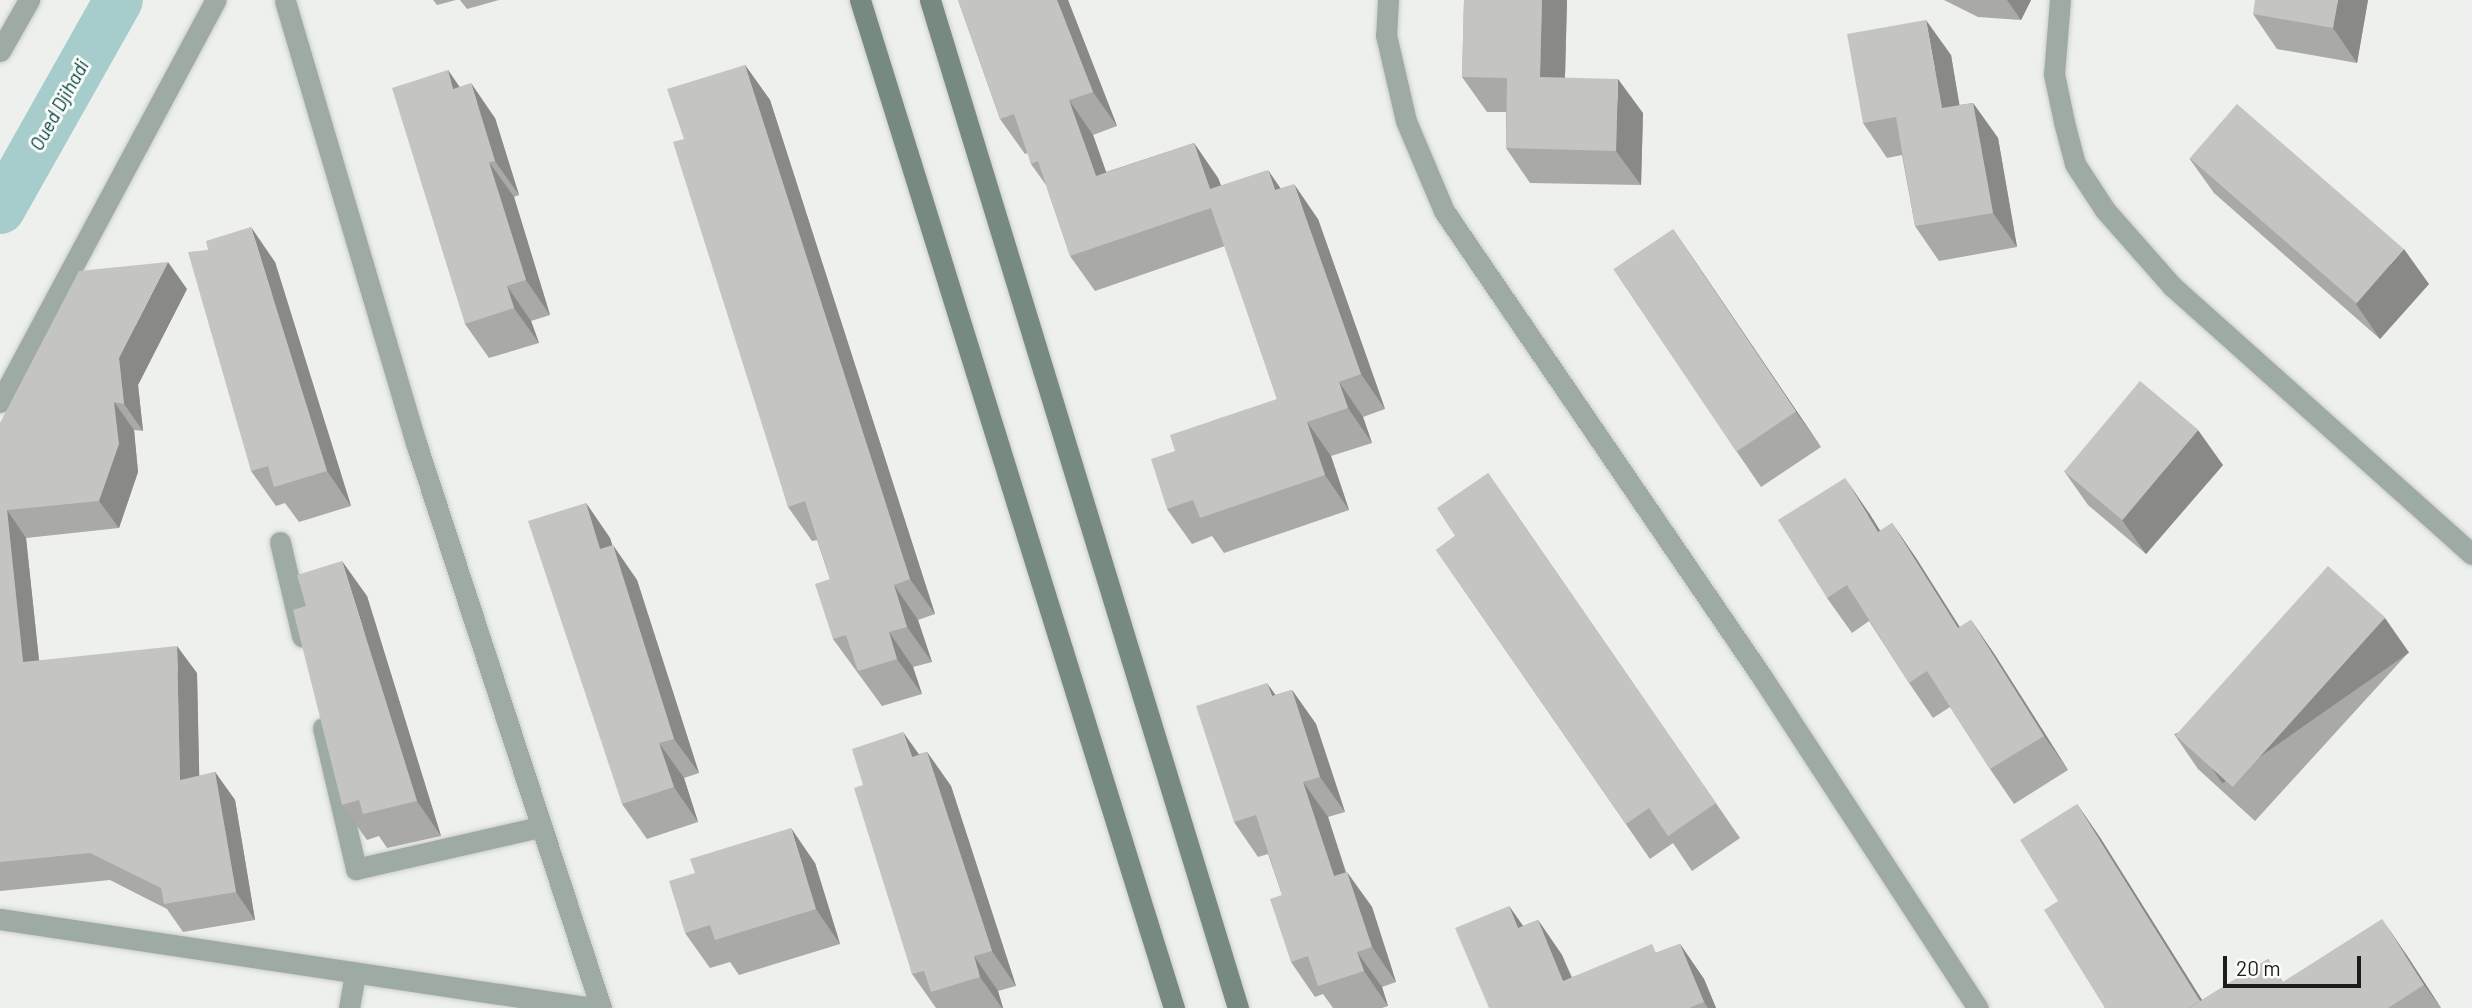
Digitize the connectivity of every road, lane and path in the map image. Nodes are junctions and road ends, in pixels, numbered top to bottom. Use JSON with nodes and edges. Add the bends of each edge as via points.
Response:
{"nodes":[{"id":1,"x":29,"y":0,"type":"edge"},
{"id":2,"x":216,"y":0,"type":"edge"},
{"id":3,"x":860,"y":0,"type":"edge"},
{"id":4,"x":930,"y":0,"type":"edge"},
{"id":5,"x":1388,"y":0,"type":"edge"},
{"id":6,"x":2060,"y":0,"type":"edge"},
{"id":7,"x":285,"y":1,"type":"edge"},
{"id":8,"x":0,"y":51,"type":"edge"},
{"id":9,"x":0,"y":402,"type":"edge"},
{"id":10,"x":280,"y":542,"type":"dead end"},
{"id":11,"x":2472,"y":554,"type":"edge"},
{"id":12,"x":309,"y":665,"type":"edge"},
{"id":13,"x":318,"y":706,"type":"edge"},
{"id":14,"x":540,"y":827,"type":"junction"},
{"id":15,"x":0,"y":919,"type":"edge"},
{"id":16,"x":355,"y":972,"type":"junction"},
{"id":17,"x":349,"y":1008,"type":"edge"},
{"id":18,"x":593,"y":1008,"type":"edge"},
{"id":19,"x":601,"y":1008,"type":"edge"},
{"id":20,"x":1174,"y":1008,"type":"edge"},
{"id":21,"x":1238,"y":1008,"type":"edge"},
{"id":22,"x":1978,"y":1008,"type":"edge"}],
"edges":[{"from":1,"to":8,"type":"street"},
{"from":2,"to":9,"type":"street"},
{"from":3,"to":20,"type":"main road"},
{"from":4,"to":21,"type":"main road"},
{"from":5,"to":22,"type":"street","via":[[1386,35],[1406,121],[1444,211],[1762,677]]},
{"from":6,"to":11,"type":"street","via":[[2054,74],[2064,122],[2075,164],[2105,210],[2172,286]]},
{"from":7,"to":14,"type":"street","via":[[416,443]]},
{"from":10,"to":12,"type":"street"},
{"from":13,"to":14,"type":"street","via":[[356,869]]},
{"from":14,"to":19,"type":"street"},
{"from":15,"to":16,"type":"street"},
{"from":16,"to":17,"type":"street"},
{"from":16,"to":18,"type":"street"}]}
